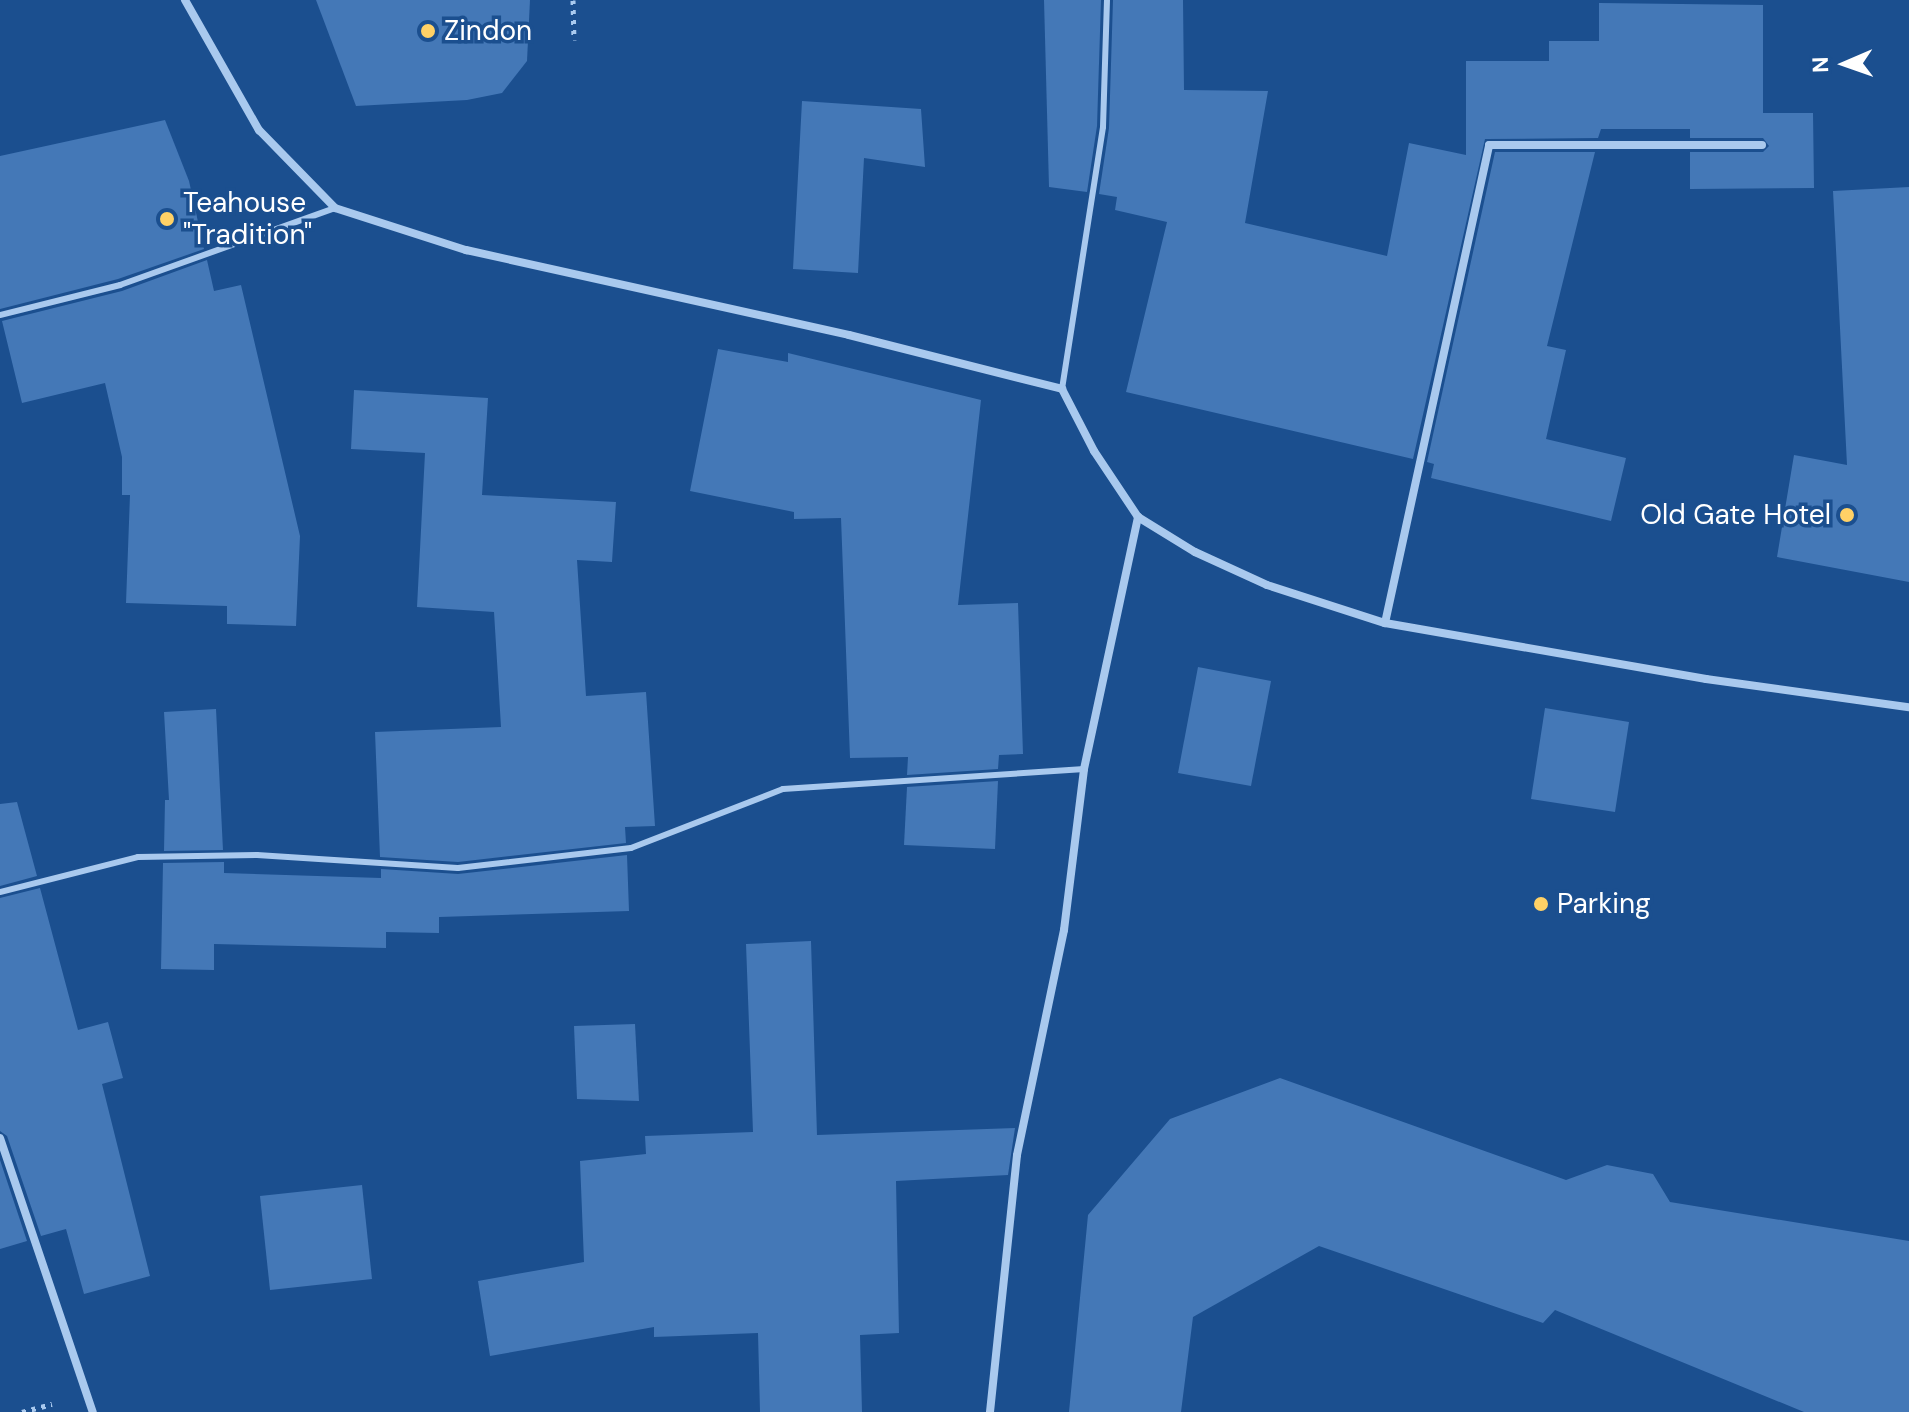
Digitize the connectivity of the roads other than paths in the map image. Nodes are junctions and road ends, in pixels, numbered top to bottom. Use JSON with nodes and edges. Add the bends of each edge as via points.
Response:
{"nodes":[{"id":1,"x":185,"y":0,"type":"edge"},
{"id":2,"x":1107,"y":0,"type":"edge"},
{"id":3,"x":1762,"y":145,"type":"dead end"},
{"id":4,"x":335,"y":208,"type":"junction"},
{"id":5,"x":0,"y":315,"type":"edge"},
{"id":6,"x":1062,"y":389,"type":"junction"},
{"id":7,"x":1138,"y":517,"type":"junction"},
{"id":8,"x":1385,"y":623,"type":"junction"},
{"id":9,"x":1909,"y":707,"type":"edge"},
{"id":10,"x":1084,"y":769,"type":"junction"},
{"id":11,"x":0,"y":892,"type":"edge"},
{"id":12,"x":0,"y":1138,"type":"edge"},
{"id":13,"x":93,"y":1412,"type":"edge"},
{"id":14,"x":990,"y":1412,"type":"edge"}],
"edges":[{"from":1,"to":4,"type":"street","via":[[259,130]]},
{"from":2,"to":6,"type":"lane","via":[[1103,127]]},
{"from":3,"to":8,"type":"street","via":[[1489,145]]},
{"from":4,"to":5,"type":"lane","via":[[120,285]]},
{"from":4,"to":6,"type":"street","via":[[466,250],[849,335]]},
{"from":6,"to":7,"type":"street","via":[[1094,451]]},
{"from":7,"to":8,"type":"street","via":[[1195,552],[1267,585]]},
{"from":7,"to":10,"type":"street"},
{"from":8,"to":9,"type":"street","via":[[1706,679]]},
{"from":10,"to":11,"type":"lane","via":[[783,789],[631,848],[458,868],[257,855],[138,857]]},
{"from":10,"to":14,"type":"street","via":[[1064,930],[1017,1155]]},
{"from":12,"to":13,"type":"street"}]}
